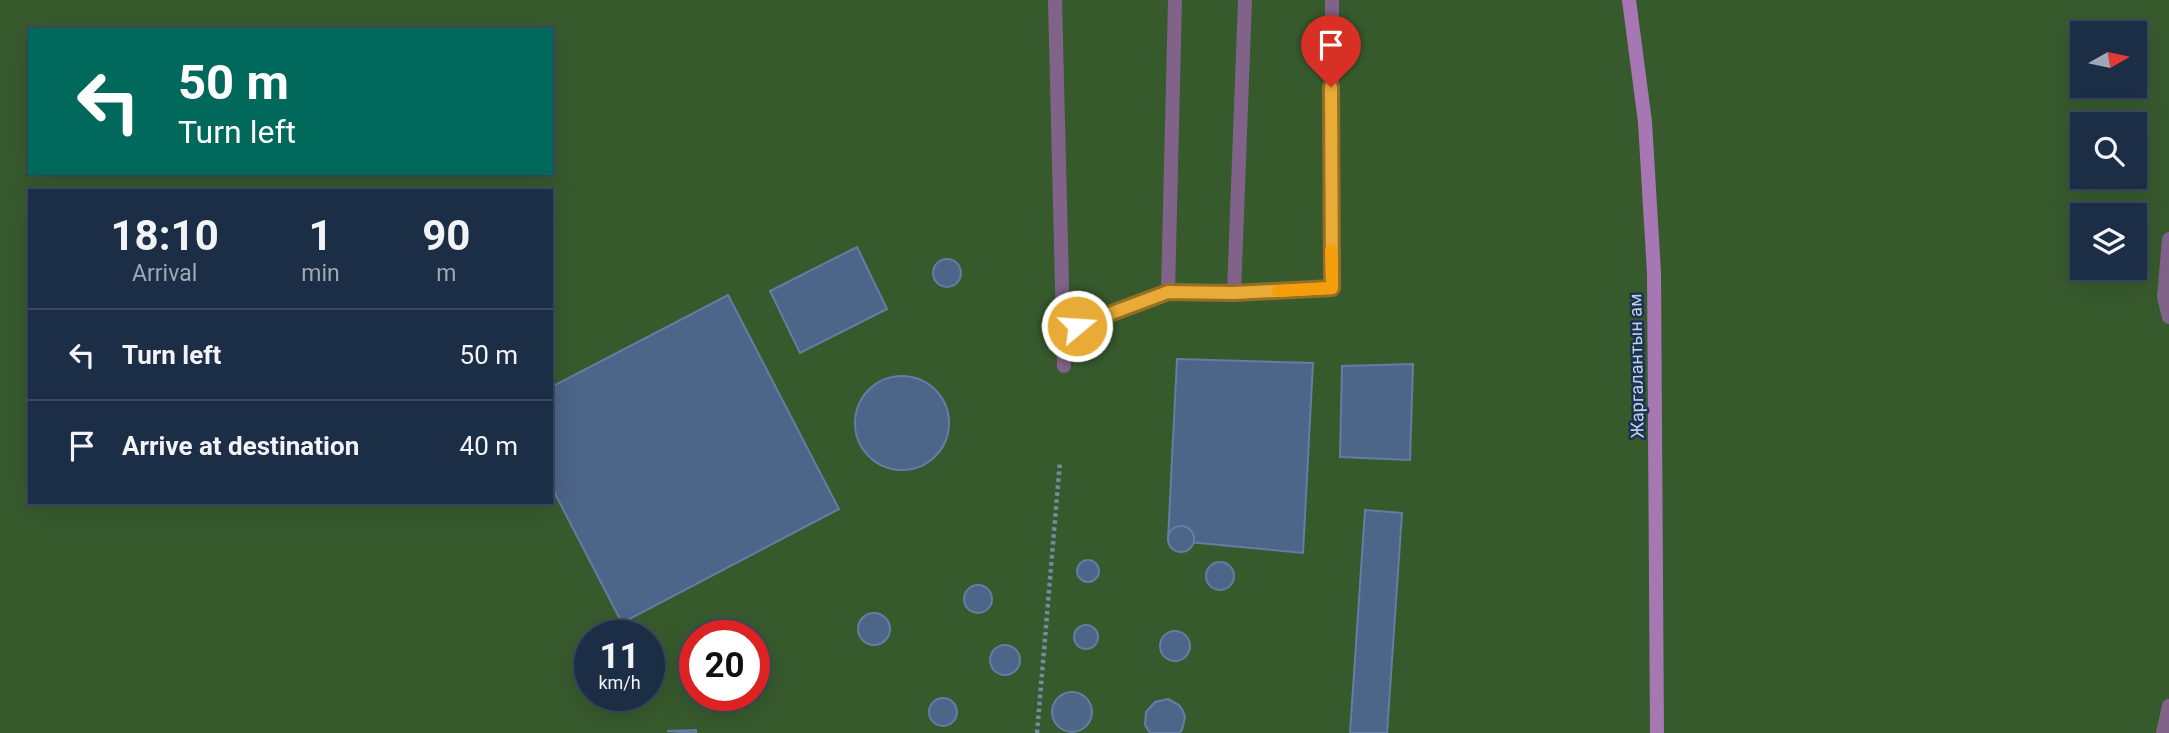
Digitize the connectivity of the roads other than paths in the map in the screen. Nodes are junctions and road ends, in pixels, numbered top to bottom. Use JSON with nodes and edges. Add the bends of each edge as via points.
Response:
{"nodes":[{"id":1,"x":1055,"y":0,"type":"edge"},
{"id":2,"x":1175,"y":0,"type":"edge"},
{"id":3,"x":1245,"y":0,"type":"edge"},
{"id":4,"x":1332,"y":0,"type":"edge"},
{"id":5,"x":1629,"y":0,"type":"edge"},
{"id":6,"x":2169,"y":239,"type":"edge"},
{"id":7,"x":1168,"y":292,"type":"junction"},
{"id":8,"x":1234,"y":293,"type":"junction"},
{"id":9,"x":2169,"y":317,"type":"edge"},
{"id":10,"x":1064,"y":330,"type":"junction"},
{"id":11,"x":1063,"y":366,"type":"dead end"},
{"id":12,"x":2169,"y":706,"type":"edge"},
{"id":13,"x":1657,"y":733,"type":"edge"},
{"id":14,"x":2163,"y":733,"type":"edge"}],
"edges":[{"from":1,"to":10,"type":"street"},
{"from":2,"to":7,"type":"street"},
{"from":3,"to":8,"type":"street"},
{"from":4,"to":8,"type":"street","via":[[1332,288]]},
{"from":5,"to":13,"type":"street","name":"Жаргалантын ам","via":[[1645,122],[1654,273]]},
{"from":6,"to":9,"type":"street","via":[[2164,298]]},
{"from":7,"to":8,"type":"street"},
{"from":7,"to":10,"type":"street"},
{"from":10,"to":11,"type":"street"},
{"from":12,"to":14,"type":"street"}]}
